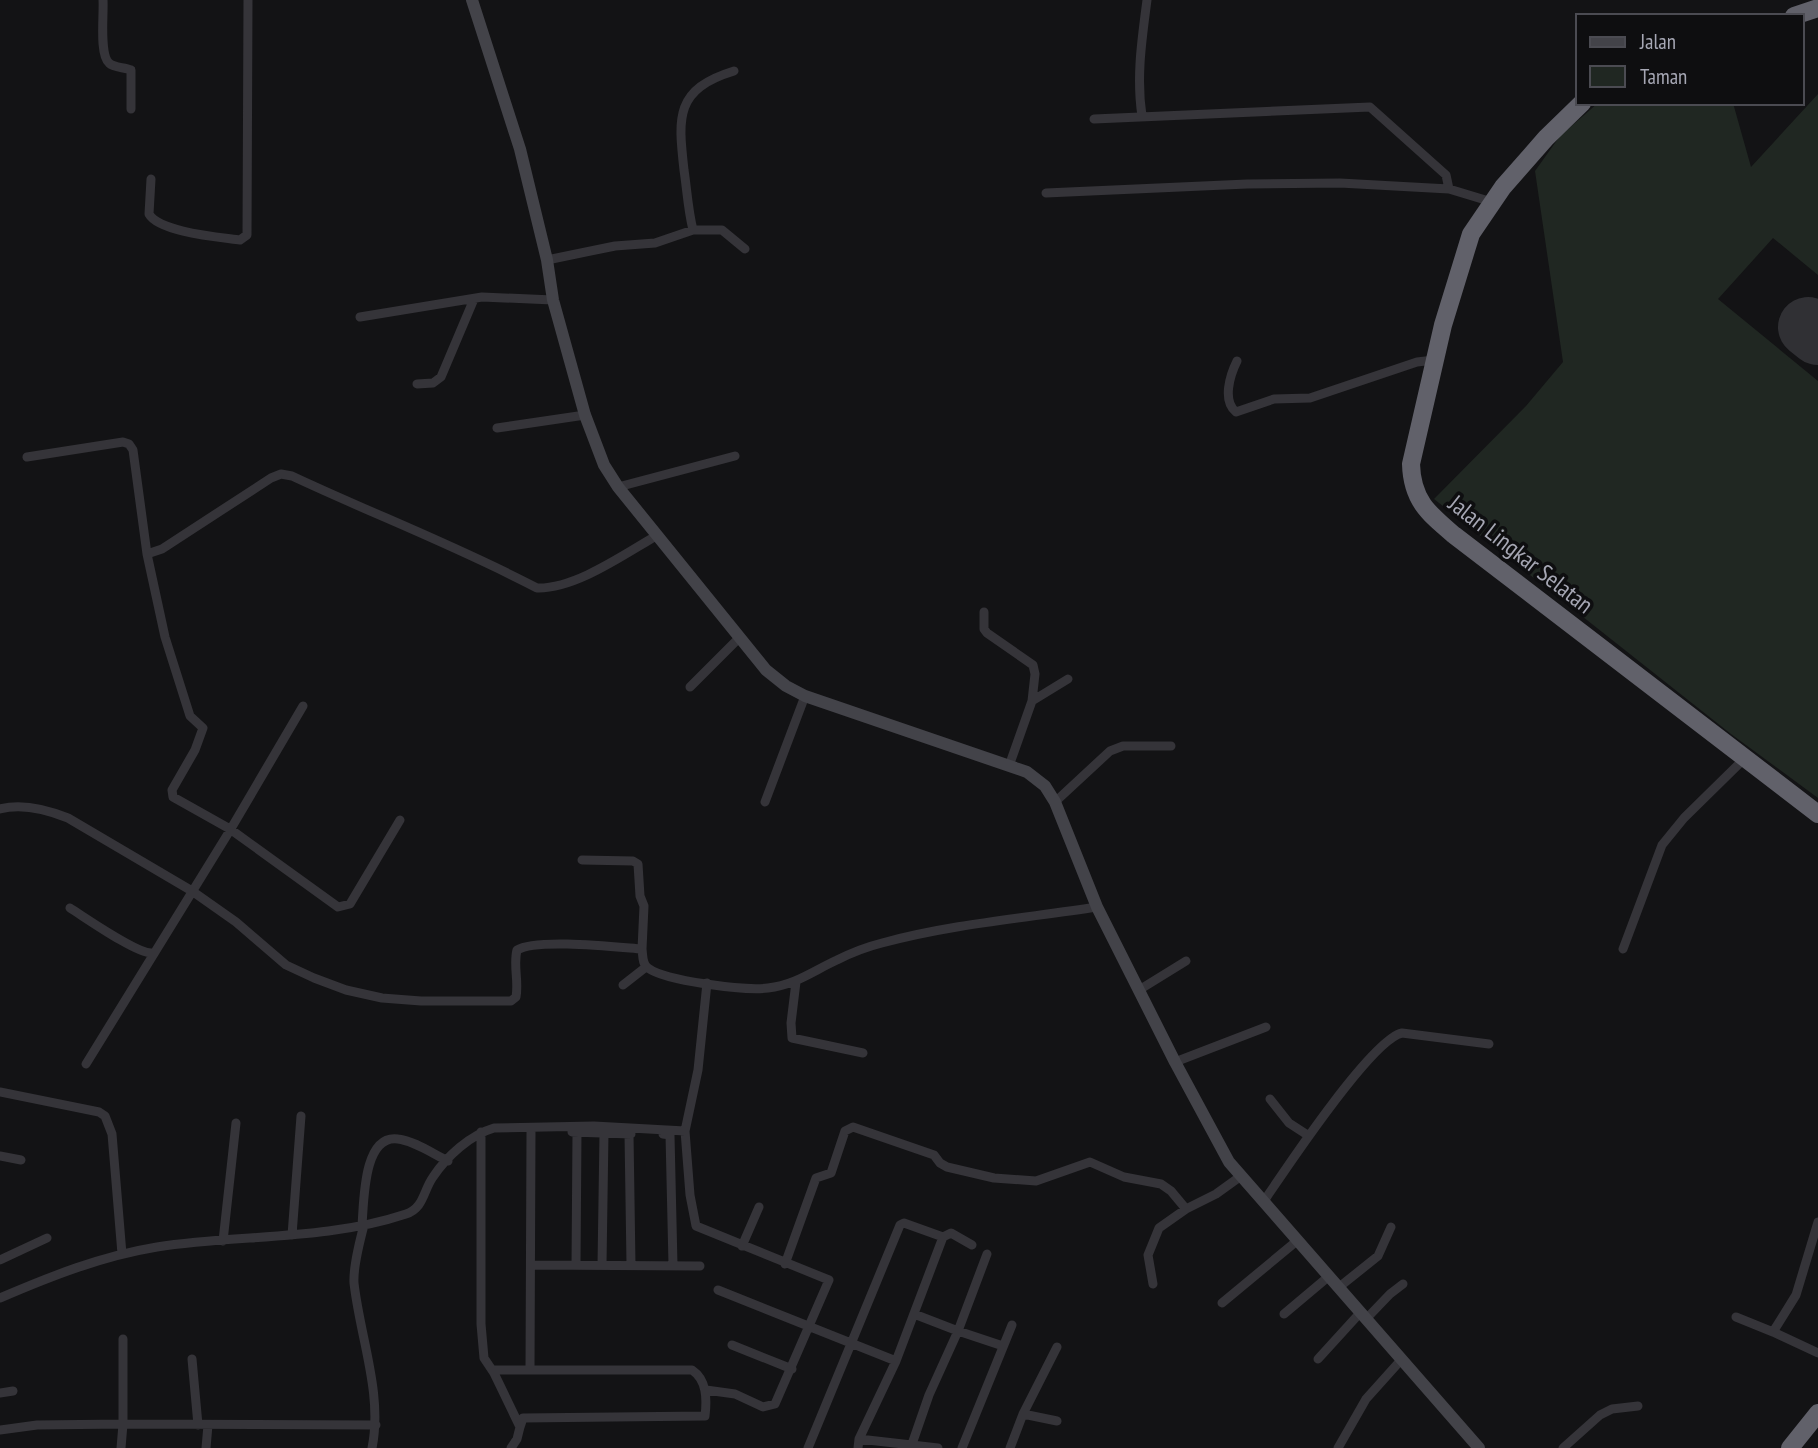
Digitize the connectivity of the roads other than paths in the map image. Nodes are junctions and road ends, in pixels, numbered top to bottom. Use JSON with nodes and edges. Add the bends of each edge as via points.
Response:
{"nodes":[{"id":1,"x":103,"y":0,"type":"edge"},
{"id":2,"x":248,"y":0,"type":"edge"},
{"id":3,"x":472,"y":0,"type":"edge"},
{"id":4,"x":1147,"y":0,"type":"edge"},
{"id":5,"x":1818,"y":8,"type":"edge"},
{"id":6,"x":1800,"y":14,"type":"edge"},
{"id":7,"x":734,"y":71,"type":"dead end"},
{"id":8,"x":1580,"y":105,"type":"edge"},
{"id":9,"x":131,"y":109,"type":"dead end"},
{"id":10,"x":1142,"y":116,"type":"junction"},
{"id":11,"x":1094,"y":119,"type":"dead end"},
{"id":12,"x":151,"y":179,"type":"dead end"},
{"id":13,"x":1449,"y":189,"type":"junction"},
{"id":14,"x":1046,"y":193,"type":"dead end"},
{"id":15,"x":1492,"y":202,"type":"junction"},
{"id":16,"x":693,"y":230,"type":"junction"},
{"id":17,"x":745,"y":249,"type":"dead end"},
{"id":18,"x":547,"y":260,"type":"junction"},
{"id":19,"x":474,"y":299,"type":"junction"},
{"id":20,"x":553,"y":300,"type":"junction"},
{"id":21,"x":360,"y":317,"type":"dead end"},
{"id":22,"x":1434,"y":359,"type":"junction"},
{"id":23,"x":1237,"y":361,"type":"dead end"},
{"id":24,"x":417,"y":384,"type":"dead end"},
{"id":25,"x":585,"y":415,"type":"junction"},
{"id":26,"x":497,"y":428,"type":"dead end"},
{"id":27,"x":735,"y":456,"type":"dead end"},
{"id":28,"x":27,"y":457,"type":"dead end"},
{"id":29,"x":618,"y":487,"type":"junction"},
{"id":30,"x":656,"y":536,"type":"junction"},
{"id":31,"x":147,"y":554,"type":"junction"},
{"id":32,"x":984,"y":612,"type":"dead end"},
{"id":33,"x":738,"y":639,"type":"junction"},
{"id":34,"x":1068,"y":679,"type":"dead end"},
{"id":35,"x":690,"y":687,"type":"dead end"},
{"id":36,"x":805,"y":696,"type":"junction"},
{"id":37,"x":1032,"y":701,"type":"junction"},
{"id":38,"x":303,"y":706,"type":"dead end"},
{"id":39,"x":1171,"y":746,"type":"dead end"},
{"id":40,"x":1745,"y":758,"type":"junction"},
{"id":41,"x":1009,"y":766,"type":"junction"},
{"id":42,"x":765,"y":802,"type":"dead end"},
{"id":43,"x":1055,"y":802,"type":"junction"},
{"id":44,"x":0,"y":809,"type":"edge"},
{"id":45,"x":1818,"y":814,"type":"edge"},
{"id":46,"x":400,"y":820,"type":"dead end"},
{"id":47,"x":230,"y":829,"type":"junction"},
{"id":48,"x":582,"y":860,"type":"dead end"},
{"id":49,"x":192,"y":891,"type":"junction"},
{"id":50,"x":1097,"y":907,"type":"junction"},
{"id":51,"x":70,"y":908,"type":"dead end"},
{"id":52,"x":642,"y":949,"type":"junction"},
{"id":53,"x":1623,"y":950,"type":"dead end"},
{"id":54,"x":152,"y":953,"type":"junction"},
{"id":55,"x":1186,"y":961,"type":"dead end"},
{"id":56,"x":646,"y":967,"type":"junction"},
{"id":57,"x":796,"y":982,"type":"junction"},
{"id":58,"x":707,"y":983,"type":"junction"},
{"id":59,"x":623,"y":985,"type":"dead end"},
{"id":60,"x":1139,"y":990,"type":"junction"},
{"id":61,"x":1266,"y":1027,"type":"dead end"},
{"id":62,"x":1489,"y":1044,"type":"dead end"},
{"id":63,"x":863,"y":1052,"type":"dead end"},
{"id":64,"x":1175,"y":1062,"type":"junction"},
{"id":65,"x":86,"y":1064,"type":"dead end"},
{"id":66,"x":0,"y":1092,"type":"edge"},
{"id":67,"x":1270,"y":1099,"type":"dead end"},
{"id":68,"x":301,"y":1116,"type":"dead end"},
{"id":69,"x":236,"y":1123,"type":"dead end"},
{"id":70,"x":531,"y":1129,"type":"junction"},
{"id":71,"x":685,"y":1131,"type":"junction"},
{"id":72,"x":481,"y":1132,"type":"junction"},
{"id":73,"x":577,"y":1132,"type":"junction"},
{"id":74,"x":604,"y":1133,"type":"junction"},
{"id":75,"x":629,"y":1134,"type":"junction"},
{"id":76,"x":1309,"y":1136,"type":"junction"},
{"id":77,"x":0,"y":1156,"type":"edge"},
{"id":78,"x":21,"y":1160,"type":"dead end"},
{"id":79,"x":448,"y":1161,"type":"junction"},
{"id":80,"x":1241,"y":1176,"type":"junction"},
{"id":81,"x":1264,"y":1202,"type":"junction"},
{"id":82,"x":759,"y":1207,"type":"dead end"},
{"id":83,"x":1186,"y":1209,"type":"junction"},
{"id":84,"x":1818,"y":1222,"type":"edge"},
{"id":85,"x":363,"y":1225,"type":"junction"},
{"id":86,"x":1391,"y":1227,"type":"dead end"},
{"id":87,"x":292,"y":1235,"type":"junction"},
{"id":88,"x":943,"y":1237,"type":"junction"},
{"id":89,"x":47,"y":1238,"type":"dead end"},
{"id":90,"x":1298,"y":1240,"type":"junction"},
{"id":91,"x":223,"y":1241,"type":"junction"},
{"id":92,"x":972,"y":1245,"type":"dead end"},
{"id":93,"x":742,"y":1246,"type":"junction"},
{"id":94,"x":122,"y":1254,"type":"junction"},
{"id":95,"x":987,"y":1254,"type":"dead end"},
{"id":96,"x":0,"y":1260,"type":"edge"},
{"id":97,"x":785,"y":1264,"type":"junction"},
{"id":98,"x":531,"y":1265,"type":"junction"},
{"id":99,"x":576,"y":1265,"type":"junction"},
{"id":100,"x":602,"y":1265,"type":"junction"},
{"id":101,"x":631,"y":1265,"type":"junction"},
{"id":102,"x":673,"y":1265,"type":"junction"},
{"id":103,"x":699,"y":1266,"type":"dead end"},
{"id":104,"x":1328,"y":1277,"type":"junction"},
{"id":105,"x":1153,"y":1284,"type":"dead end"},
{"id":106,"x":1403,"y":1284,"type":"dead end"},
{"id":107,"x":1338,"y":1288,"type":"junction"},
{"id":108,"x":718,"y":1290,"type":"dead end"},
{"id":109,"x":0,"y":1298,"type":"edge"},
{"id":110,"x":1222,"y":1303,"type":"dead end"},
{"id":111,"x":914,"y":1314,"type":"junction"},
{"id":112,"x":1284,"y":1314,"type":"dead end"},
{"id":113,"x":1363,"y":1317,"type":"junction"},
{"id":114,"x":1736,"y":1318,"type":"dead end"},
{"id":115,"x":1012,"y":1325,"type":"dead end"},
{"id":116,"x":810,"y":1326,"type":"junction"},
{"id":117,"x":958,"y":1331,"type":"junction"},
{"id":118,"x":1773,"y":1332,"type":"junction"},
{"id":119,"x":123,"y":1339,"type":"dead end"},
{"id":120,"x":852,"y":1344,"type":"junction"},
{"id":121,"x":732,"y":1345,"type":"dead end"},
{"id":122,"x":1003,"y":1346,"type":"junction"},
{"id":123,"x":1057,"y":1347,"type":"dead end"},
{"id":124,"x":1818,"y":1353,"type":"edge"},
{"id":125,"x":192,"y":1359,"type":"dead end"},
{"id":126,"x":1318,"y":1359,"type":"dead end"},
{"id":127,"x":1401,"y":1360,"type":"junction"},
{"id":128,"x":896,"y":1361,"type":"junction"},
{"id":129,"x":792,"y":1369,"type":"junction"},
{"id":130,"x":492,"y":1370,"type":"junction"},
{"id":131,"x":530,"y":1370,"type":"junction"},
{"id":132,"x":706,"y":1390,"type":"junction"},
{"id":133,"x":13,"y":1391,"type":"dead end"},
{"id":134,"x":0,"y":1393,"type":"edge"},
{"id":135,"x":1638,"y":1406,"type":"dead end"},
{"id":136,"x":1818,"y":1413,"type":"edge"},
{"id":137,"x":1023,"y":1415,"type":"junction"},
{"id":138,"x":1057,"y":1421,"type":"dead end"},
{"id":139,"x":123,"y":1424,"type":"junction"},
{"id":140,"x":203,"y":1424,"type":"junction"},
{"id":141,"x":376,"y":1425,"type":"junction"},
{"id":142,"x":520,"y":1427,"type":"junction"},
{"id":143,"x":0,"y":1430,"type":"edge"},
{"id":144,"x":859,"y":1444,"type":"edge"},
{"id":145,"x":907,"y":1445,"type":"edge"},
{"id":146,"x":1792,"y":1447,"type":"edge"},
{"id":147,"x":121,"y":1448,"type":"edge"},
{"id":148,"x":206,"y":1448,"type":"edge"},
{"id":149,"x":372,"y":1448,"type":"edge"},
{"id":150,"x":511,"y":1448,"type":"edge"},
{"id":151,"x":807,"y":1448,"type":"edge"},
{"id":152,"x":938,"y":1448,"type":"edge"},
{"id":153,"x":961,"y":1448,"type":"edge"},
{"id":154,"x":1010,"y":1448,"type":"edge"},
{"id":155,"x":1338,"y":1448,"type":"edge"},
{"id":156,"x":1479,"y":1448,"type":"edge"},
{"id":157,"x":1563,"y":1448,"type":"edge"}],
"edges":[{"from":1,"to":9,"type":"street","via":[[103,52],[113,66],[131,70]]},
{"from":2,"to":12,"type":"street","via":[[247,235],[240,240],[155,221],[149,214]]},
{"from":3,"to":18,"type":"street","via":[[520,149]]},
{"from":4,"to":10,"type":"street","via":[[1138,91]]},
{"from":5,"to":6,"type":"highway"},
{"from":7,"to":16,"type":"street","via":[[702,83],[682,113],[680,132]]},
{"from":8,"to":15,"type":"highway","name":"Jalan Lingkar Selatan"},
{"from":10,"to":11,"type":"street"},
{"from":10,"to":13,"type":"street","via":[[1370,107],[1446,175]]},
{"from":13,"to":14,"type":"street","via":[[1340,183]]},
{"from":13,"to":15,"type":"street"},
{"from":15,"to":22,"type":"highway","name":"Jalan Lingkar Selatan","via":[[1471,234]]},
{"from":16,"to":17,"type":"street","via":[[722,230]]},
{"from":16,"to":18,"type":"street","via":[[655,243]]},
{"from":18,"to":20,"type":"street"},
{"from":19,"to":20,"type":"street"},
{"from":19,"to":21,"type":"street"},
{"from":19,"to":24,"type":"street","via":[[441,377],[433,383]]},
{"from":20,"to":25,"type":"street"},
{"from":22,"to":23,"type":"street","via":[[1310,398],[1274,399],[1236,412],[1230,407],[1228,381]]},
{"from":22,"to":40,"type":"highway","name":"Jalan Lingkar Selatan","via":[[1411,464],[1411,481],[1431,515]]},
{"from":25,"to":26,"type":"street"},
{"from":25,"to":29,"type":"street","via":[[604,465]]},
{"from":27,"to":29,"type":"street"},
{"from":28,"to":31,"type":"street","via":[[129,444]]},
{"from":29,"to":30,"type":"street"},
{"from":30,"to":31,"type":"street","via":[[563,584],[537,587],[468,552],[281,474]]},
{"from":30,"to":33,"type":"street"},
{"from":31,"to":47,"type":"street","via":[[165,637],[190,716],[203,728],[171,794]]},
{"from":32,"to":37,"type":"street","via":[[987,633],[1033,665]]},
{"from":33,"to":35,"type":"street"},
{"from":33,"to":36,"type":"street","via":[[777,680]]},
{"from":34,"to":37,"type":"street"},
{"from":36,"to":41,"type":"street"},
{"from":36,"to":42,"type":"street"},
{"from":37,"to":41,"type":"street"},
{"from":38,"to":47,"type":"street"},
{"from":39,"to":43,"type":"street","via":[[1123,746],[1110,751]]},
{"from":40,"to":45,"type":"highway","name":"Jalan Lingkar Selatan"},
{"from":40,"to":53,"type":"street","via":[[1662,845]]},
{"from":41,"to":43,"type":"street","via":[[1037,778]]},
{"from":43,"to":50,"type":"street"},
{"from":44,"to":49,"type":"street","via":[[32,808],[68,818]]},
{"from":46,"to":47,"type":"street","via":[[350,904],[343,907]]},
{"from":47,"to":49,"type":"street"},
{"from":48,"to":52,"type":"street","via":[[638,864],[644,906]]},
{"from":49,"to":52,"type":"street","via":[[286,965],[346,990],[382,998],[511,1001],[518,989],[515,957],[523,946]]},
{"from":49,"to":54,"type":"street"},
{"from":50,"to":57,"type":"street","via":[[882,943]]},
{"from":50,"to":60,"type":"street"},
{"from":51,"to":54,"type":"street"},
{"from":52,"to":56,"type":"street"},
{"from":54,"to":65,"type":"street"},
{"from":55,"to":60,"type":"street"},
{"from":56,"to":58,"type":"street"},
{"from":56,"to":59,"type":"street"},
{"from":57,"to":58,"type":"street","via":[[766,989]]},
{"from":57,"to":63,"type":"street","via":[[792,1038]]},
{"from":58,"to":71,"type":"street","via":[[698,1070]]},
{"from":60,"to":64,"type":"street"},
{"from":61,"to":64,"type":"street"},
{"from":62,"to":76,"type":"street","via":[[1396,1034]]},
{"from":64,"to":80,"type":"street"},
{"from":66,"to":94,"type":"street","via":[[105,1116],[112,1134]]},
{"from":67,"to":76,"type":"street","via":[[1289,1123]]},
{"from":68,"to":87,"type":"street"},
{"from":69,"to":91,"type":"street"},
{"from":70,"to":71,"type":"street","via":[[594,1126]]},
{"from":70,"to":72,"type":"street"},
{"from":70,"to":73,"type":"street"},
{"from":70,"to":98,"type":"street"},
{"from":71,"to":93,"type":"street","via":[[696,1226]]},
{"from":72,"to":79,"type":"street"},
{"from":72,"to":130,"type":"street","via":[[481,1324],[484,1358]]},
{"from":73,"to":74,"type":"street"},
{"from":73,"to":99,"type":"street"},
{"from":74,"to":75,"type":"street"},
{"from":74,"to":100,"type":"street"},
{"from":75,"to":101,"type":"street"},
{"from":75,"to":102,"type":"street","via":[[670,1135]]},
{"from":76,"to":81,"type":"street"},
{"from":77,"to":78,"type":"street"},
{"from":79,"to":85,"type":"street","via":[[433,1177],[415,1210]]},
{"from":79,"to":85,"type":"street","via":[[402,1139],[380,1146],[368,1164]]},
{"from":80,"to":81,"type":"street"},
{"from":80,"to":83,"type":"street"},
{"from":81,"to":90,"type":"street"},
{"from":82,"to":93,"type":"street"},
{"from":83,"to":97,"type":"street","via":[[1161,1184],[1124,1177],[1095,1163],[1036,1181],[994,1178],[947,1167],[934,1155],[853,1128],[845,1131],[831,1173],[816,1178]]},
{"from":83,"to":105,"type":"street","via":[[1159,1228],[1148,1255]]},
{"from":84,"to":118,"type":"street","via":[[1796,1295]]},
{"from":85,"to":87,"type":"street"},
{"from":85,"to":141,"type":"street","via":[[354,1282]]},
{"from":86,"to":107,"type":"street","via":[[1378,1256]]},
{"from":87,"to":91,"type":"street"},
{"from":88,"to":92,"type":"street","via":[[951,1233]]},
{"from":88,"to":111,"type":"street"},
{"from":88,"to":120,"type":"street","via":[[900,1225]]},
{"from":89,"to":96,"type":"street"},
{"from":90,"to":104,"type":"street"},
{"from":90,"to":110,"type":"street"},
{"from":91,"to":94,"type":"street"},
{"from":93,"to":97,"type":"street"},
{"from":94,"to":109,"type":"street","via":[[58,1272]]},
{"from":95,"to":117,"type":"street"},
{"from":97,"to":116,"type":"street","via":[[829,1280]]},
{"from":98,"to":99,"type":"street"},
{"from":98,"to":131,"type":"street"},
{"from":99,"to":100,"type":"street"},
{"from":100,"to":101,"type":"street"},
{"from":101,"to":102,"type":"street"},
{"from":102,"to":103,"type":"street"},
{"from":104,"to":107,"type":"street"},
{"from":104,"to":112,"type":"street"},
{"from":106,"to":113,"type":"street"},
{"from":107,"to":113,"type":"street"},
{"from":108,"to":116,"type":"street"},
{"from":111,"to":117,"type":"street"},
{"from":111,"to":128,"type":"street"},
{"from":113,"to":126,"type":"street"},
{"from":113,"to":127,"type":"street"},
{"from":114,"to":118,"type":"street"},
{"from":115,"to":122,"type":"street"},
{"from":116,"to":120,"type":"street"},
{"from":116,"to":129,"type":"street"},
{"from":117,"to":122,"type":"street"},
{"from":117,"to":145,"type":"street"},
{"from":118,"to":124,"type":"street"},
{"from":119,"to":139,"type":"street"},
{"from":120,"to":128,"type":"street"},
{"from":120,"to":151,"type":"street"},
{"from":121,"to":129,"type":"street"},
{"from":122,"to":153,"type":"street"},
{"from":123,"to":137,"type":"street"},
{"from":125,"to":140,"type":"street"},
{"from":127,"to":155,"type":"street","via":[[1366,1399]]},
{"from":127,"to":156,"type":"street"},
{"from":128,"to":144,"type":"street"},
{"from":129,"to":132,"type":"street","via":[[775,1405],[763,1407],[735,1394]]},
{"from":130,"to":131,"type":"street"},
{"from":130,"to":142,"type":"street"},
{"from":131,"to":132,"type":"street","via":[[692,1370]]},
{"from":132,"to":142,"type":"street","via":[[705,1416],[523,1418]]},
{"from":133,"to":134,"type":"street"},
{"from":135,"to":157,"type":"street","via":[[1600,1415]]},
{"from":136,"to":146,"type":"highway"},
{"from":137,"to":138,"type":"street"},
{"from":137,"to":154,"type":"street"},
{"from":139,"to":140,"type":"street"},
{"from":139,"to":143,"type":"street"},
{"from":139,"to":147,"type":"street"},
{"from":140,"to":141,"type":"street"},
{"from":140,"to":148,"type":"street"},
{"from":141,"to":149,"type":"street"},
{"from":142,"to":150,"type":"street"},
{"from":144,"to":145,"type":"street"},
{"from":145,"to":152,"type":"street"}]}
